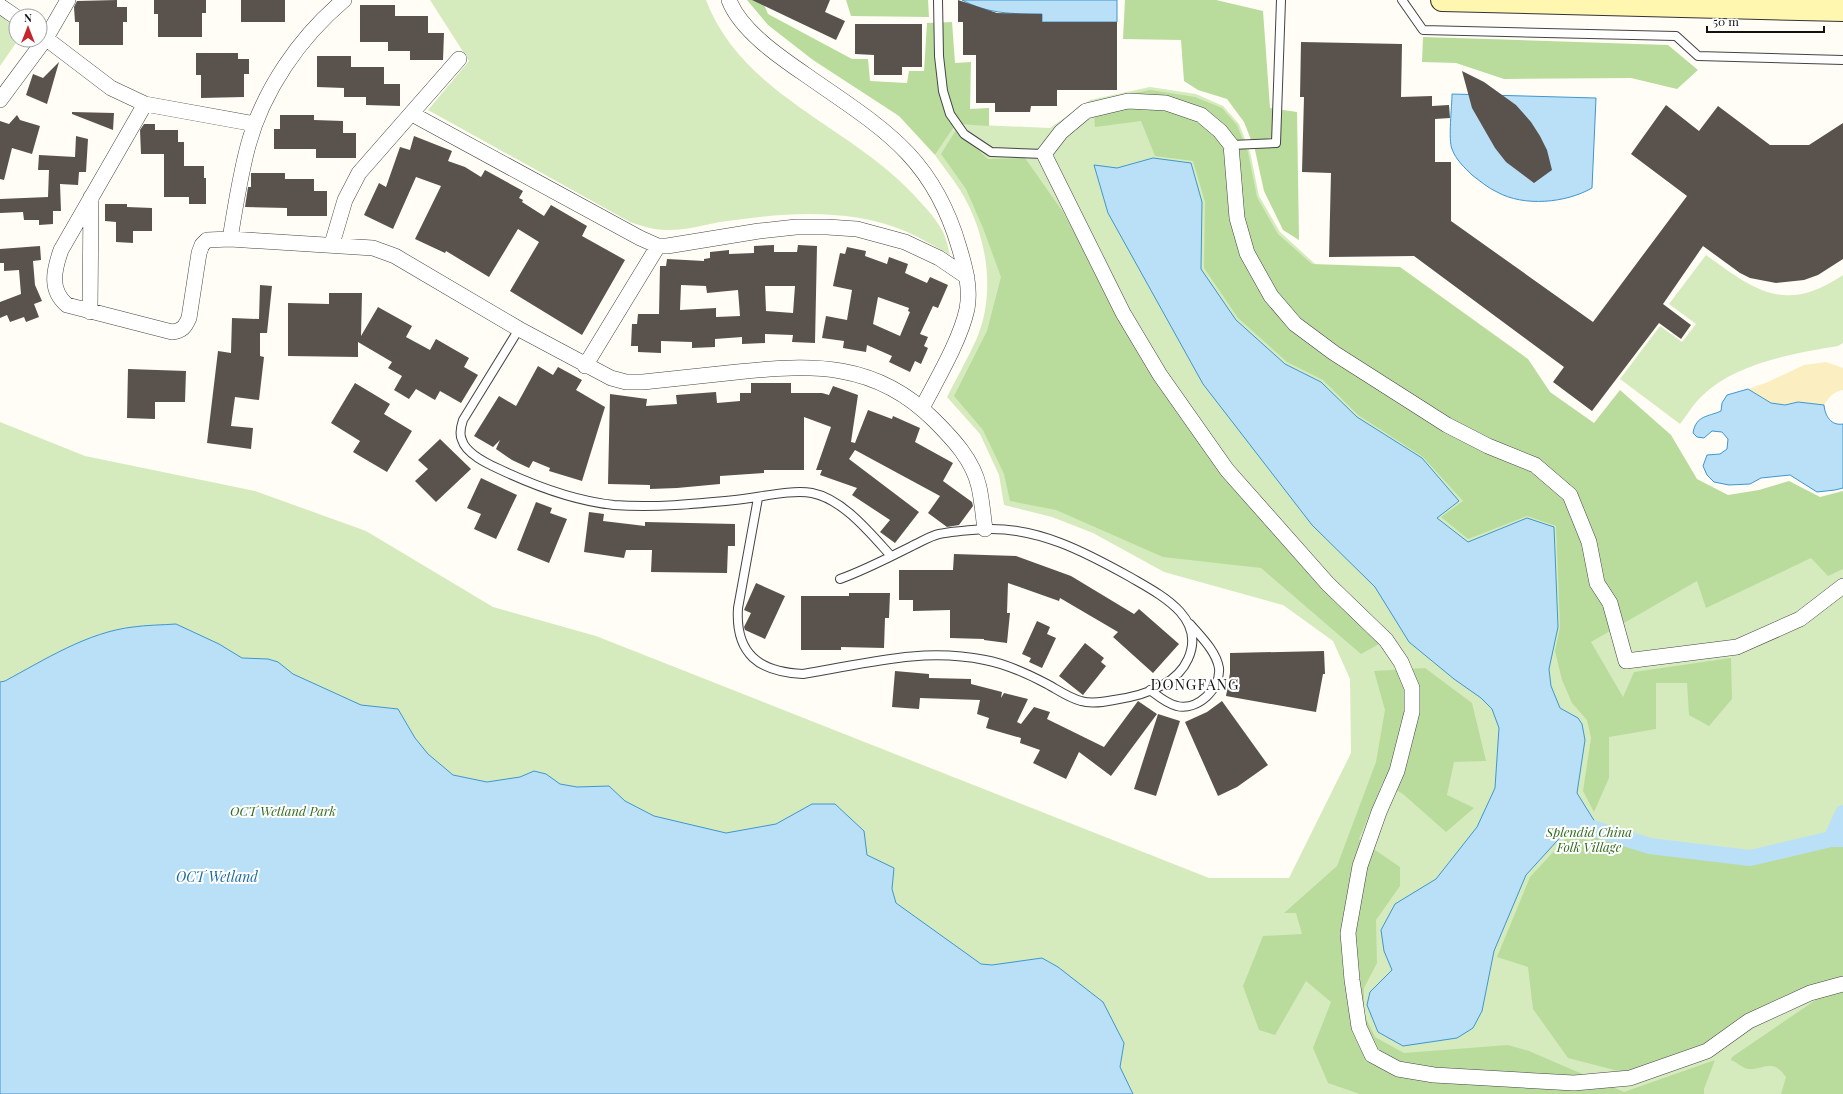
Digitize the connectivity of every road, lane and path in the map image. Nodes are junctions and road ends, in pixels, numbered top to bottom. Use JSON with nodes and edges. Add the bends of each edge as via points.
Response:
{"nodes":[{"id":1,"x":68,"y":0,"type":"edge"},
{"id":2,"x":344,"y":0,"type":"edge"},
{"id":3,"x":729,"y":0,"type":"edge"},
{"id":4,"x":938,"y":0,"type":"edge"},
{"id":5,"x":1281,"y":0,"type":"edge"},
{"id":6,"x":1402,"y":0,"type":"edge"},
{"id":7,"x":1442,"y":0,"type":"edge"},
{"id":8,"x":1843,"y":10,"type":"edge"},
{"id":9,"x":48,"y":29,"type":"edge"},
{"id":10,"x":48,"y":40,"type":"edge"},
{"id":11,"x":35,"y":48,"type":"edge"},
{"id":12,"x":460,"y":59,"type":"dead end"},
{"id":13,"x":1843,"y":60,"type":"edge"},
{"id":14,"x":0,"y":100,"type":"edge"},
{"id":15,"x":145,"y":104,"type":"junction"},
{"id":16,"x":412,"y":114,"type":"junction"},
{"id":17,"x":255,"y":124,"type":"junction"},
{"id":18,"x":1231,"y":145,"type":"junction"},
{"id":19,"x":1044,"y":154,"type":"junction"},
{"id":20,"x":92,"y":196,"type":"junction"},
{"id":21,"x":230,"y":239,"type":"junction"},
{"id":22,"x":332,"y":244,"type":"junction"},
{"id":23,"x":658,"y":246,"type":"junction"},
{"id":24,"x":967,"y":277,"type":"junction"},
{"id":25,"x":90,"y":312,"type":"junction"},
{"id":26,"x":519,"y":329,"type":"junction"},
{"id":27,"x":585,"y":366,"type":"junction"},
{"id":28,"x":922,"y":408,"type":"junction"},
{"id":29,"x":758,"y":498,"type":"junction"},
{"id":30,"x":985,"y":529,"type":"junction"},
{"id":31,"x":891,"y":556,"type":"junction"},
{"id":32,"x":840,"y":579,"type":"dead end"},
{"id":33,"x":1843,"y":586,"type":"edge"},
{"id":34,"x":1187,"y":620,"type":"junction"},
{"id":35,"x":1150,"y":690,"type":"junction"},
{"id":36,"x":1843,"y":984,"type":"edge"}],
"edges":[{"from":1,"to":9,"type":"street"},
{"from":2,"to":17,"type":"street","via":[[296,51],[272,88]]},
{"from":3,"to":24,"type":"street","via":[[744,24],[784,60],[883,128],[907,150],[935,188],[948,213]]},
{"from":4,"to":19,"type":"lane","via":[[939,56],[943,91],[950,114],[964,134],[992,152]]},
{"from":5,"to":18,"type":"lane","via":[[1276,144]]},
{"from":6,"to":13,"type":"lane","via":[[1423,30],[1676,36],[1698,56]]},
{"from":7,"to":8,"type":"main road"},
{"from":10,"to":15,"type":"street","via":[[111,88]]},
{"from":11,"to":14,"type":"street"},
{"from":12,"to":16,"type":"street"},
{"from":15,"to":17,"type":"street"},
{"from":15,"to":20,"type":"street"},
{"from":16,"to":22,"type":"street","via":[[359,173],[350,187]]},
{"from":16,"to":23,"type":"street"},
{"from":17,"to":21,"type":"street","via":[[243,165]]},
{"from":18,"to":19,"type":"street","via":[[1220,131],[1201,115],[1166,103],[1128,101],[1086,111],[1061,132]]},
{"from":18,"to":33,"type":"street","via":[[1237,218],[1247,253],[1271,296],[1295,324],[1334,353],[1447,425],[1488,446],[1535,465],[1570,495],[1589,542],[1597,583],[1610,603],[1626,661],[1737,647],[1800,619]]},
{"from":19,"to":36,"type":"street","via":[[1123,313],[1160,376],[1227,470],[1328,584],[1386,640],[1401,662],[1412,688],[1412,712],[1397,771],[1360,866],[1348,933],[1359,1027],[1372,1055],[1398,1069],[1434,1075],[1574,1083],[1630,1078],[1707,1051],[1749,1021],[1810,993]]},
{"from":20,"to":25,"type":"street"},
{"from":20,"to":25,"type":"street","via":[[60,250],[54,285],[60,299],[67,305]]},
{"from":21,"to":22,"type":"street"},
{"from":21,"to":25,"type":"street","via":[[207,240],[202,245],[189,318],[186,326],[180,331],[172,332]]},
{"from":22,"to":26,"type":"street","via":[[384,251]]},
{"from":23,"to":24,"type":"street","via":[[796,227],[858,229],[905,242],[939,258]]},
{"from":23,"to":27,"type":"street"},
{"from":24,"to":28,"type":"street","via":[[969,294],[962,328]]},
{"from":26,"to":27,"type":"street"},
{"from":26,"to":29,"type":"lane","via":[[463,420],[460,430],[462,441],[470,451],[490,465],[525,481],[552,491],[613,504],[676,506]]},
{"from":27,"to":28,"type":"street","via":[[610,378],[626,382],[772,368],[823,368],[846,371],[870,379],[896,391]]},
{"from":28,"to":30,"type":"street","via":[[968,459],[979,486]]},
{"from":29,"to":31,"type":"lane","via":[[802,491],[826,497],[851,515]]},
{"from":29,"to":35,"type":"lane","via":[[737,625],[741,643],[766,668],[784,673],[803,674],[884,659],[940,654],[986,660],[1008,666],[1082,701],[1114,700]]},
{"from":30,"to":31,"type":"lane","via":[[938,534]]},
{"from":30,"to":34,"type":"lane","via":[[1009,530],[1044,537],[1084,551],[1154,590],[1170,601]]},
{"from":31,"to":32,"type":"lane"},
{"from":34,"to":35,"type":"lane","via":[[1192,632],[1192,644],[1185,664],[1177,676]]},
{"from":34,"to":35,"type":"lane","via":[[1217,660],[1219,669],[1213,689],[1206,698],[1188,707],[1171,704]]}]}
